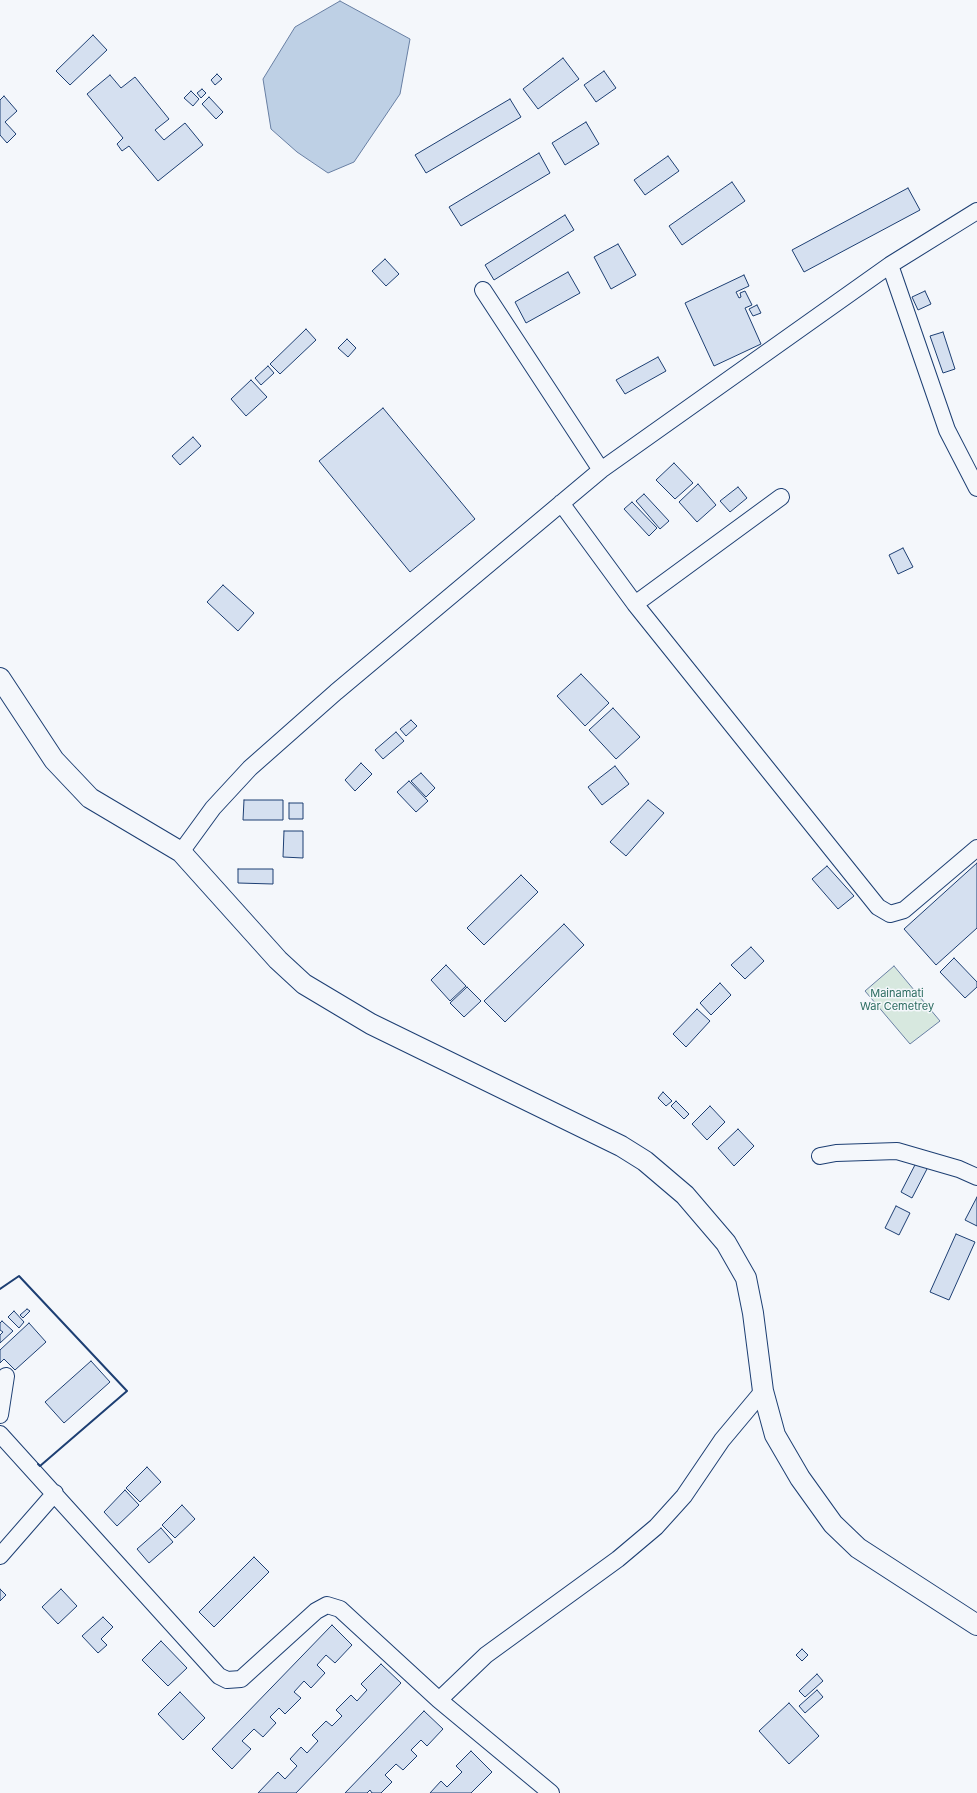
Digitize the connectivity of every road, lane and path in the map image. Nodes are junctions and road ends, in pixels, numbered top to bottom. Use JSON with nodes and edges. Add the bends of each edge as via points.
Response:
{"nodes":[{"id":1,"x":977,"y":211,"type":"edge"},
{"id":2,"x":890,"y":265,"type":"junction"},
{"id":3,"x":483,"y":290,"type":"dead end"},
{"id":4,"x":601,"y":470,"type":"junction"},
{"id":5,"x":977,"y":488,"type":"edge"},
{"id":6,"x":781,"y":497,"type":"dead end"},
{"id":7,"x":561,"y":503,"type":"junction"},
{"id":8,"x":635,"y":604,"type":"junction"},
{"id":9,"x":0,"y":678,"type":"edge"},
{"id":10,"x":977,"y":848,"type":"edge"},
{"id":11,"x":181,"y":852,"type":"junction"},
{"id":12,"x":820,"y":1156,"type":"dead end"},
{"id":13,"x":977,"y":1177,"type":"edge"},
{"id":14,"x":6,"y":1376,"type":"dead end"},
{"id":15,"x":764,"y":1391,"type":"junction"},
{"id":16,"x":0,"y":1415,"type":"edge"},
{"id":17,"x":3,"y":1443,"type":"edge"},
{"id":18,"x":56,"y":1493,"type":"junction"},
{"id":19,"x":0,"y":1556,"type":"edge"},
{"id":20,"x":977,"y":1625,"type":"edge"},
{"id":21,"x":439,"y":1700,"type":"junction"},
{"id":22,"x":551,"y":1793,"type":"edge"}],
"edges":[{"from":1,"to":2,"type":"street"},
{"from":2,"to":4,"type":"street"},
{"from":2,"to":5,"type":"street","via":[[946,430]]},
{"from":3,"to":4,"type":"street"},
{"from":4,"to":7,"type":"street"},
{"from":6,"to":8,"type":"street"},
{"from":7,"to":8,"type":"street"},
{"from":7,"to":11,"type":"street","via":[[336,692],[250,768],[213,808]]},
{"from":8,"to":10,"type":"street","via":[[878,907],[890,914],[904,910]]},
{"from":9,"to":11,"type":"main road","via":[[54,760],[90,798]]},
{"from":11,"to":15,"type":"main road","via":[[278,960],[304,984],[371,1024],[621,1146],[645,1161],[685,1195],[726,1243],[746,1278]]},
{"from":12,"to":13,"type":"street","via":[[897,1151],[959,1169]]},
{"from":14,"to":16,"type":"street"},
{"from":15,"to":20,"type":"main road","via":[[776,1435],[800,1478],[833,1524],[858,1548]]},
{"from":15,"to":21,"type":"street","via":[[722,1440],[684,1496],[656,1527],[618,1559],[486,1655]]},
{"from":17,"to":18,"type":"street"},
{"from":18,"to":19,"type":"street"},
{"from":18,"to":21,"type":"street","via":[[219,1676],[227,1680],[241,1679],[316,1611],[328,1605],[340,1609]]},
{"from":21,"to":22,"type":"street"}]}
